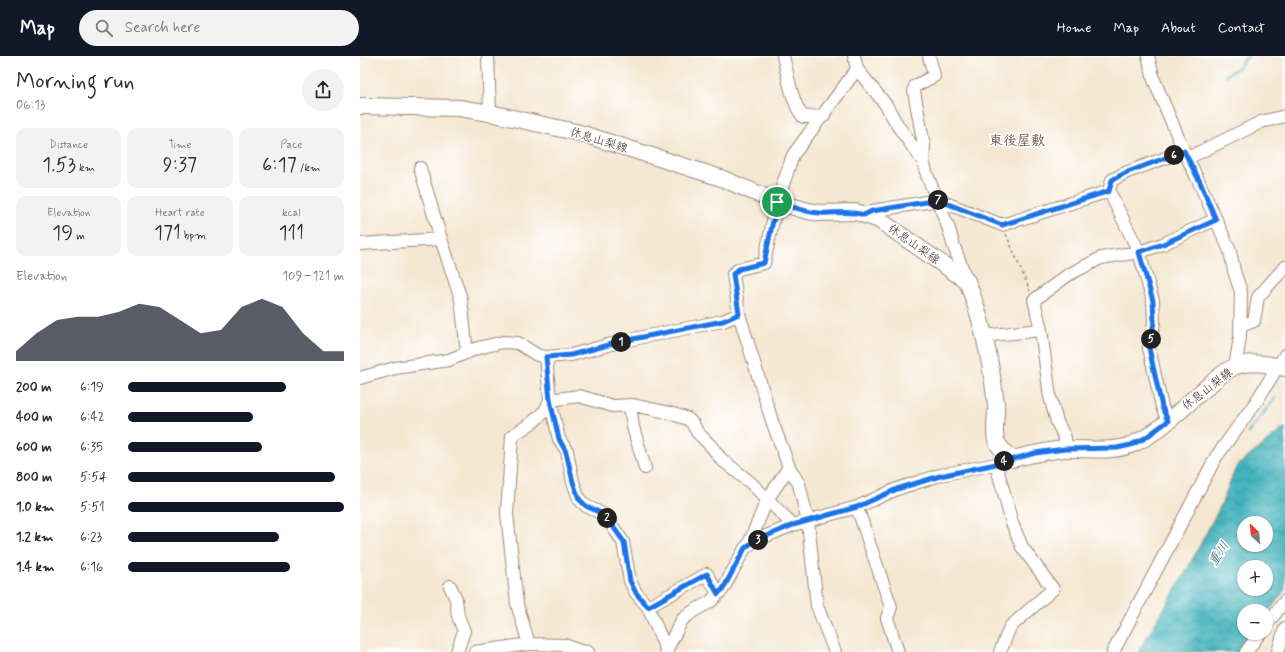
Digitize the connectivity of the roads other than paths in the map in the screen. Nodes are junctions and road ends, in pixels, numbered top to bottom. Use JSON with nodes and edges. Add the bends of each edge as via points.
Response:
{"nodes":[{"id":1,"x":488,"y":56,"type":"edge"},
{"id":2,"x":783,"y":56,"type":"edge"},
{"id":3,"x":854,"y":56,"type":"edge"},
{"id":4,"x":930,"y":56,"type":"edge"},
{"id":5,"x":1148,"y":56,"type":"edge"},
{"id":6,"x":857,"y":69,"type":"junction"},
{"id":7,"x":360,"y":106,"type":"edge"},
{"id":8,"x":490,"y":113,"type":"junction"},
{"id":9,"x":824,"y":116,"type":"junction"},
{"id":10,"x":1285,"y":116,"type":"edge"},
{"id":11,"x":1186,"y":155,"type":"junction"},
{"id":12,"x":923,"y":161,"type":"junction"},
{"id":13,"x":420,"y":168,"type":"dead end"},
{"id":14,"x":1109,"y":191,"type":"junction"},
{"id":15,"x":938,"y":200,"type":"junction"},
{"id":16,"x":777,"y":202,"type":"junction"},
{"id":17,"x":864,"y":215,"type":"junction"},
{"id":18,"x":1216,"y":220,"type":"junction"},
{"id":19,"x":441,"y":239,"type":"junction"},
{"id":20,"x":360,"y":244,"type":"edge"},
{"id":21,"x":1139,"y":252,"type":"junction"},
{"id":22,"x":1285,"y":267,"type":"edge"},
{"id":23,"x":967,"y":280,"type":"junction"},
{"id":24,"x":739,"y":314,"type":"junction"},
{"id":25,"x":1240,"y":326,"type":"junction"},
{"id":26,"x":1041,"y":330,"type":"junction"},
{"id":27,"x":983,"y":336,"type":"junction"},
{"id":28,"x":467,"y":353,"type":"junction"},
{"id":29,"x":546,"y":357,"type":"junction"},
{"id":30,"x":1283,"y":363,"type":"edge"},
{"id":31,"x":1235,"y":366,"type":"junction"},
{"id":32,"x":360,"y":378,"type":"edge"},
{"id":33,"x":550,"y":400,"type":"junction"},
{"id":34,"x":630,"y":405,"type":"junction"},
{"id":35,"x":1168,"y":421,"type":"junction"},
{"id":36,"x":1065,"y":449,"type":"junction"},
{"id":37,"x":1012,"y":459,"type":"junction"},
{"id":38,"x":996,"y":464,"type":"junction"},
{"id":39,"x":789,"y":467,"type":"junction"},
{"id":40,"x":645,"y":468,"type":"dead end"},
{"id":41,"x":767,"y":500,"type":"junction"},
{"id":42,"x":857,"y":507,"type":"junction"},
{"id":43,"x":808,"y":522,"type":"junction"},
{"id":44,"x":793,"y":525,"type":"junction"},
{"id":45,"x":748,"y":546,"type":"junction"},
{"id":46,"x":450,"y":586,"type":"dead end"},
{"id":47,"x":718,"y":594,"type":"junction"},
{"id":48,"x":1285,"y":601,"type":"edge"},
{"id":49,"x":648,"y":607,"type":"junction"},
{"id":50,"x":1273,"y":616,"type":"edge"},
{"id":51,"x":1285,"y":628,"type":"edge"},
{"id":52,"x":1255,"y":640,"type":"edge"},
{"id":53,"x":529,"y":644,"type":"junction"},
{"id":54,"x":457,"y":652,"type":"edge"},
{"id":55,"x":475,"y":652,"type":"edge"},
{"id":56,"x":583,"y":652,"type":"edge"},
{"id":57,"x":664,"y":652,"type":"edge"},
{"id":58,"x":835,"y":652,"type":"edge"},
{"id":59,"x":898,"y":652,"type":"edge"},
{"id":60,"x":1000,"y":652,"type":"edge"},
{"id":61,"x":1113,"y":652,"type":"edge"},
{"id":62,"x":1246,"y":652,"type":"edge"},
{"id":63,"x":1278,"y":652,"type":"edge"}],
"edges":[{"from":1,"to":8,"type":"street"},
{"from":2,"to":9,"type":"street","via":[[790,85],[803,117]]},
{"from":3,"to":6,"type":"street"},
{"from":4,"to":12,"type":"street","via":[[934,76],[915,86],[914,91],[924,146]]},
{"from":5,"to":11,"type":"street","via":[[1154,80]]},
{"from":6,"to":9,"type":"street"},
{"from":6,"to":12,"type":"street","via":[[886,105]]},
{"from":7,"to":8,"type":"main road","name":"休息山梨線","via":[[459,108]]},
{"from":8,"to":16,"type":"main road","name":"休息山梨線","via":[[580,133],[721,178]]},
{"from":9,"to":16,"type":"street","via":[[793,156]]},
{"from":10,"to":11,"type":"street","via":[[1261,122]]},
{"from":11,"to":14,"type":"street","via":[[1125,173],[1112,180]]},
{"from":11,"to":18,"type":"street"},
{"from":12,"to":15,"type":"street"},
{"from":13,"to":19,"type":"street"},
{"from":14,"to":15,"type":"street","via":[[1002,225]]},
{"from":14,"to":21,"type":"street"},
{"from":15,"to":17,"type":"street","via":[[872,211]]},
{"from":15,"to":23,"type":"street"},
{"from":16,"to":17,"type":"main road","name":"休息山梨線","via":[[820,213],[856,212]]},
{"from":16,"to":24,"type":"street","via":[[764,263],[739,269],[733,274]]},
{"from":17,"to":23,"type":"main road","name":"休息山梨線","via":[[879,220]]},
{"from":18,"to":21,"type":"street"},
{"from":18,"to":25,"type":"street","via":[[1230,251],[1241,292]]},
{"from":19,"to":20,"type":"street"},
{"from":19,"to":28,"type":"street","via":[[461,299]]},
{"from":21,"to":26,"type":"street","via":[[1101,258],[1068,274],[1034,300]]},
{"from":21,"to":35,"type":"street","via":[[1153,301],[1154,322],[1149,348],[1162,407]]},
{"from":22,"to":25,"type":"street","via":[[1258,297],[1254,321]]},
{"from":23,"to":27,"type":"main road"},
{"from":24,"to":29,"type":"street","via":[[723,321],[623,341],[571,355]]},
{"from":24,"to":39,"type":"street"},
{"from":25,"to":31,"type":"street"},
{"from":26,"to":27,"type":"street"},
{"from":26,"to":36,"type":"street","via":[[1050,397],[1057,422],[1065,438]]},
{"from":27,"to":37,"type":"main road","via":[[996,406],[996,440],[999,447]]},
{"from":28,"to":29,"type":"street","via":[[478,348],[511,342]]},
{"from":28,"to":32,"type":"street","via":[[450,360],[395,368]]},
{"from":29,"to":33,"type":"street"},
{"from":30,"to":31,"type":"main road","name":"休息山梨線"},
{"from":30,"to":61,"type":"street","via":[[1216,457]]},
{"from":31,"to":35,"type":"main road","name":"休息山梨線","via":[[1218,377]]},
{"from":33,"to":34,"type":"street","via":[[579,396],[614,406]]},
{"from":33,"to":49,"type":"street","via":[[559,439],[566,452],[579,499],[586,506],[605,515],[624,542],[630,581]]},
{"from":33,"to":53,"type":"street","via":[[545,411],[512,436],[507,514],[517,604]]},
{"from":34,"to":40,"type":"street","via":[[633,427]]},
{"from":34,"to":41,"type":"street","via":[[688,419],[721,459],[751,483]]},
{"from":35,"to":36,"type":"main road","name":"休息山梨線","via":[[1131,445],[1117,448]]},
{"from":36,"to":37,"type":"main road","name":"休息山梨線"},
{"from":37,"to":38,"type":"street"},
{"from":38,"to":42,"type":"street","via":[[940,476],[897,489]]},
{"from":38,"to":60,"type":"street","via":[[1012,523],[1022,547],[1053,589],[1010,627]]},
{"from":39,"to":41,"type":"street"},
{"from":39,"to":43,"type":"street","via":[[799,484]]},
{"from":41,"to":44,"type":"street"},
{"from":41,"to":45,"type":"street"},
{"from":42,"to":43,"type":"street"},
{"from":42,"to":59,"type":"street","via":[[891,607],[887,618]]},
{"from":43,"to":44,"type":"street"},
{"from":43,"to":58,"type":"street","via":[[817,606]]},
{"from":44,"to":45,"type":"street"},
{"from":45,"to":47,"type":"street"},
{"from":46,"to":54,"type":"street","via":[[464,631]]},
{"from":47,"to":49,"type":"street","via":[[707,574]]},
{"from":47,"to":57,"type":"street","via":[[682,620]]},
{"from":48,"to":50,"type":"street"},
{"from":49,"to":57,"type":"street"},
{"from":51,"to":63,"type":"street"},
{"from":52,"to":62,"type":"street"},
{"from":53,"to":55,"type":"street"},
{"from":53,"to":56,"type":"street","via":[[566,645]]}]}
